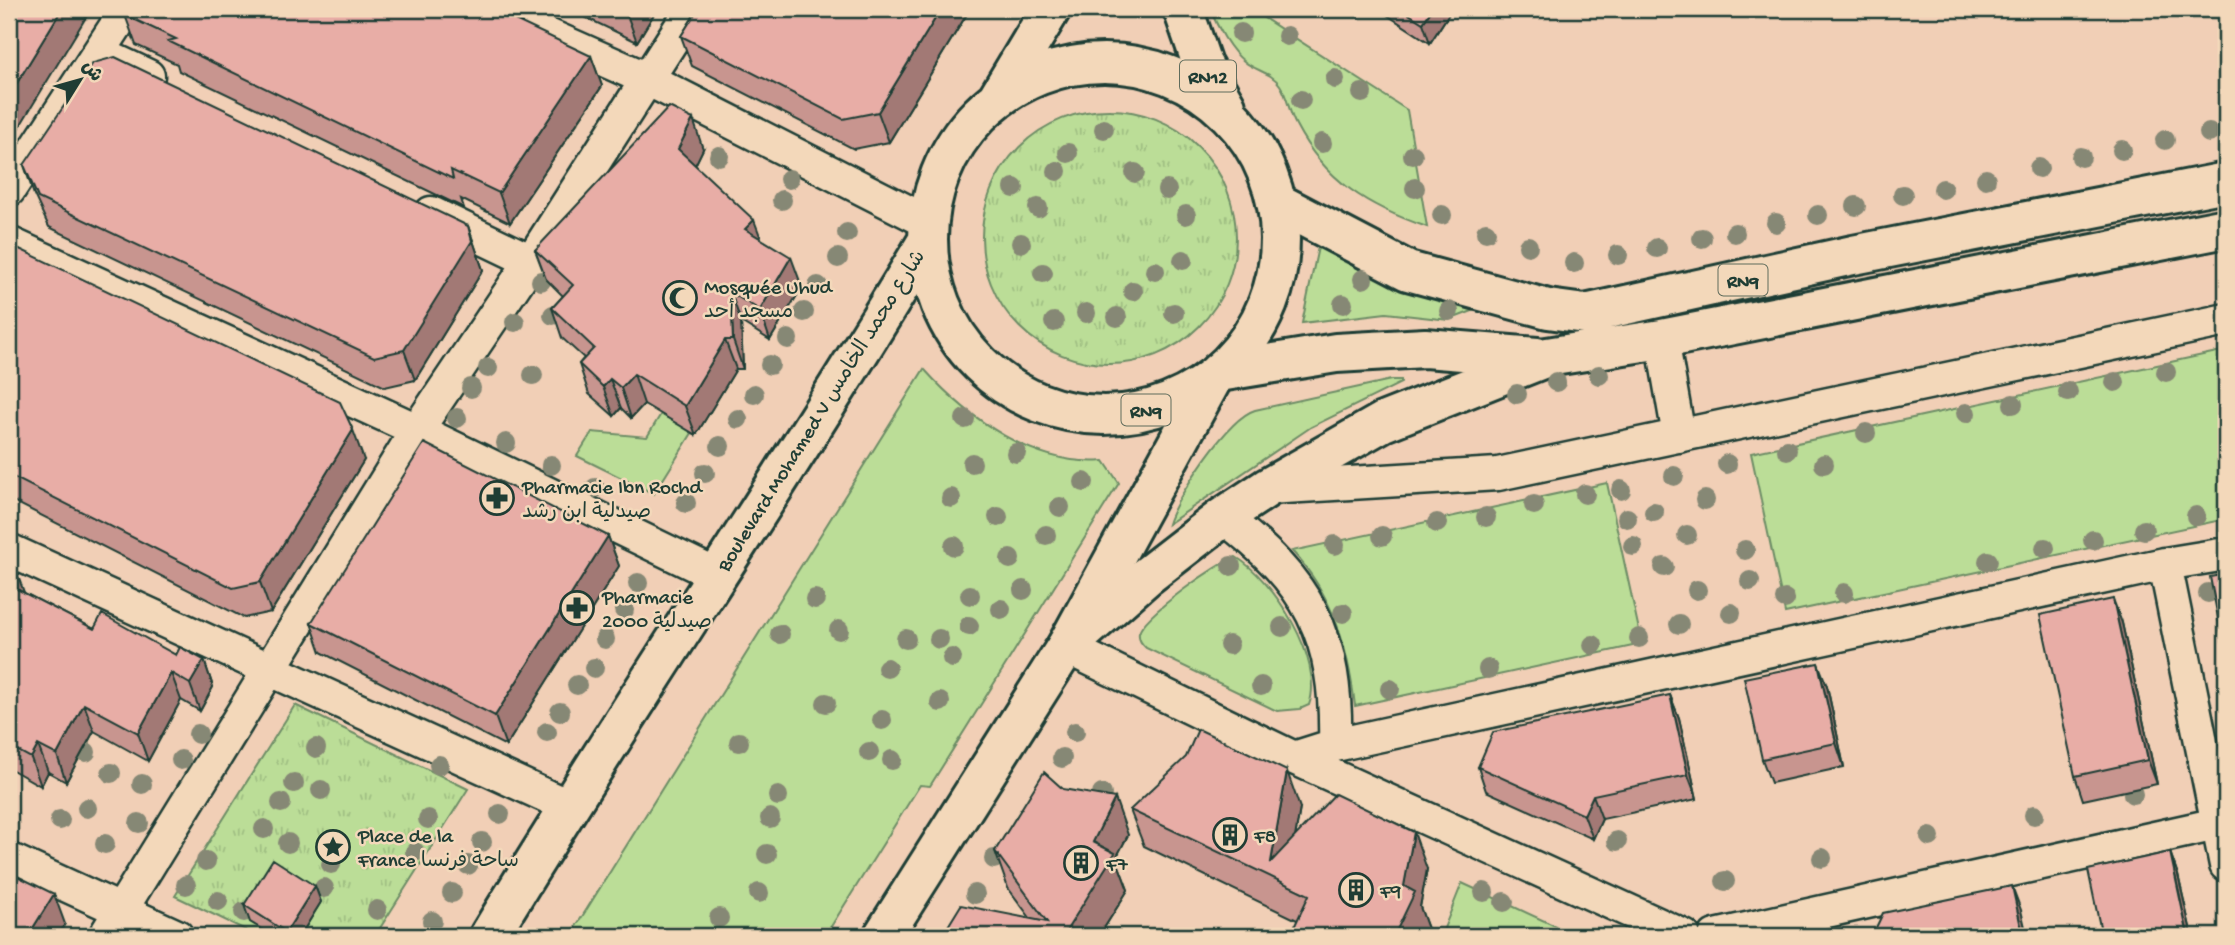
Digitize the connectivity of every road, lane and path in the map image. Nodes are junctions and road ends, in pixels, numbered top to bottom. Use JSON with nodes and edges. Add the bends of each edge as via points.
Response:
{"nodes":[{"id":1,"x":127,"y":9,"type":"edge"},
{"id":2,"x":489,"y":9,"type":"edge"},
{"id":3,"x":692,"y":9,"type":"edge"},
{"id":4,"x":1051,"y":9,"type":"edge"},
{"id":5,"x":1183,"y":9,"type":"edge"},
{"id":6,"x":99,"y":52,"type":"junction"},
{"id":7,"x":647,"y":79,"type":"junction"},
{"id":8,"x":173,"y":88,"type":"edge"},
{"id":9,"x":998,"y":97,"type":"junction"},
{"id":10,"x":1247,"y":137,"type":"junction"},
{"id":11,"x":2226,"y":182,"type":"edge"},
{"id":12,"x":9,"y":190,"type":"edge"},
{"id":13,"x":407,"y":202,"type":"edge"},
{"id":14,"x":1276,"y":202,"type":"junction"},
{"id":15,"x":2226,"y":228,"type":"edge"},
{"id":16,"x":928,"y":231,"type":"junction"},
{"id":17,"x":9,"y":243,"type":"edge"},
{"id":18,"x":531,"y":261,"type":"junction"},
{"id":19,"x":2226,"y":320,"type":"edge"},
{"id":20,"x":1662,"y":340,"type":"junction"},
{"id":21,"x":1546,"y":358,"type":"junction"},
{"id":22,"x":1217,"y":374,"type":"junction"},
{"id":23,"x":417,"y":430,"type":"junction"},
{"id":24,"x":1678,"y":436,"type":"junction"},
{"id":25,"x":1267,"y":488,"type":"junction"},
{"id":26,"x":1223,"y":517,"type":"junction"},
{"id":27,"x":9,"y":550,"type":"edge"},
{"id":28,"x":2226,"y":554,"type":"edge"},
{"id":29,"x":2165,"y":564,"type":"junction"},
{"id":30,"x":716,"y":575,"type":"junction"},
{"id":31,"x":1066,"y":647,"type":"junction"},
{"id":32,"x":270,"y":670,"type":"junction"},
{"id":33,"x":1335,"y":745,"type":"junction"},
{"id":34,"x":1294,"y":758,"type":"junction"},
{"id":35,"x":568,"y":806,"type":"junction"},
{"id":36,"x":2217,"y":824,"type":"junction"},
{"id":37,"x":9,"y":859,"type":"edge"},
{"id":38,"x":2226,"y":865,"type":"edge"},
{"id":39,"x":113,"y":923,"type":"edge"},
{"id":40,"x":177,"y":936,"type":"edge"},
{"id":41,"x":489,"y":936,"type":"edge"},
{"id":42,"x":883,"y":936,"type":"edge"},
{"id":43,"x":1684,"y":936,"type":"edge"},
{"id":44,"x":1714,"y":936,"type":"edge"}],
"edges":[{"from":1,"to":6,"type":"street"},
{"from":2,"to":7,"type":"street"},
{"from":3,"to":7,"type":"street"},
{"from":4,"to":9,"type":"main road"},
{"from":5,"to":10,"type":"main road","number":"RN12","via":[[1213,88]]},
{"from":6,"to":8,"type":"street"},
{"from":6,"to":12,"type":"street"},
{"from":7,"to":16,"type":"street"},
{"from":7,"to":18,"type":"street"},
{"from":9,"to":10,"type":"main road","number":"RN9","via":[[1061,67],[1131,64],[1196,89]]},
{"from":9,"to":16,"type":"main road","number":"RN9","via":[[975,118],[945,161],[934,191]]},
{"from":10,"to":14,"type":"main road","number":"RN9"},
{"from":11,"to":14,"type":"main road","number":"RN9","via":[[1853,255],[1585,314],[1548,309],[1408,271]]},
{"from":13,"to":18,"type":"street"},
{"from":14,"to":22,"type":"main road","number":"RN9","via":[[1279,254],[1271,295],[1247,342]]},
{"from":15,"to":20,"type":"main road","number":"RN9"},
{"from":16,"to":22,"type":"main road","number":"RN9","via":[[937,293],[954,331],[989,372],[1023,395],[1074,412],[1129,413],[1181,398]]},
{"from":16,"to":30,"type":"main road","name":"Boulevard Mohamed V شارع محمد الخامس","number":"RN9","via":[[870,336]]},
{"from":17,"to":23,"type":"street"},
{"from":18,"to":23,"type":"street"},
{"from":19,"to":24,"type":"street"},
{"from":20,"to":21,"type":"main road","number":"RN9"},
{"from":20,"to":24,"type":"street"},
{"from":21,"to":22,"type":"main road","number":"RN9","via":[[1425,348],[1336,353]]},
{"from":21,"to":25,"type":"main road","via":[[1383,422]]},
{"from":22,"to":31,"type":"main road","number":"RN9"},
{"from":23,"to":30,"type":"street"},
{"from":23,"to":32,"type":"street"},
{"from":24,"to":25,"type":"street","via":[[1498,474]]},
{"from":25,"to":26,"type":"main road"},
{"from":26,"to":31,"type":"main road"},
{"from":26,"to":33,"type":"street","via":[[1264,548],[1308,603],[1332,669]]},
{"from":27,"to":32,"type":"street"},
{"from":28,"to":29,"type":"street"},
{"from":29,"to":33,"type":"street"},
{"from":29,"to":36,"type":"street"},
{"from":30,"to":35,"type":"main road","name":"Boulevard Mohamed V شارع محمد الخامس","number":"RN9"},
{"from":31,"to":34,"type":"street"},
{"from":31,"to":42,"type":"main road","number":"RN9"},
{"from":32,"to":35,"type":"street"},
{"from":32,"to":39,"type":"street"},
{"from":33,"to":34,"type":"street"},
{"from":34,"to":43,"type":"street"},
{"from":35,"to":41,"type":"main road","name":"Boulevard Mohamed V شارع محمد الخامس","number":"RN9"},
{"from":36,"to":38,"type":"street"},
{"from":36,"to":44,"type":"street"},
{"from":37,"to":39,"type":"street"},
{"from":39,"to":40,"type":"street"}]}
